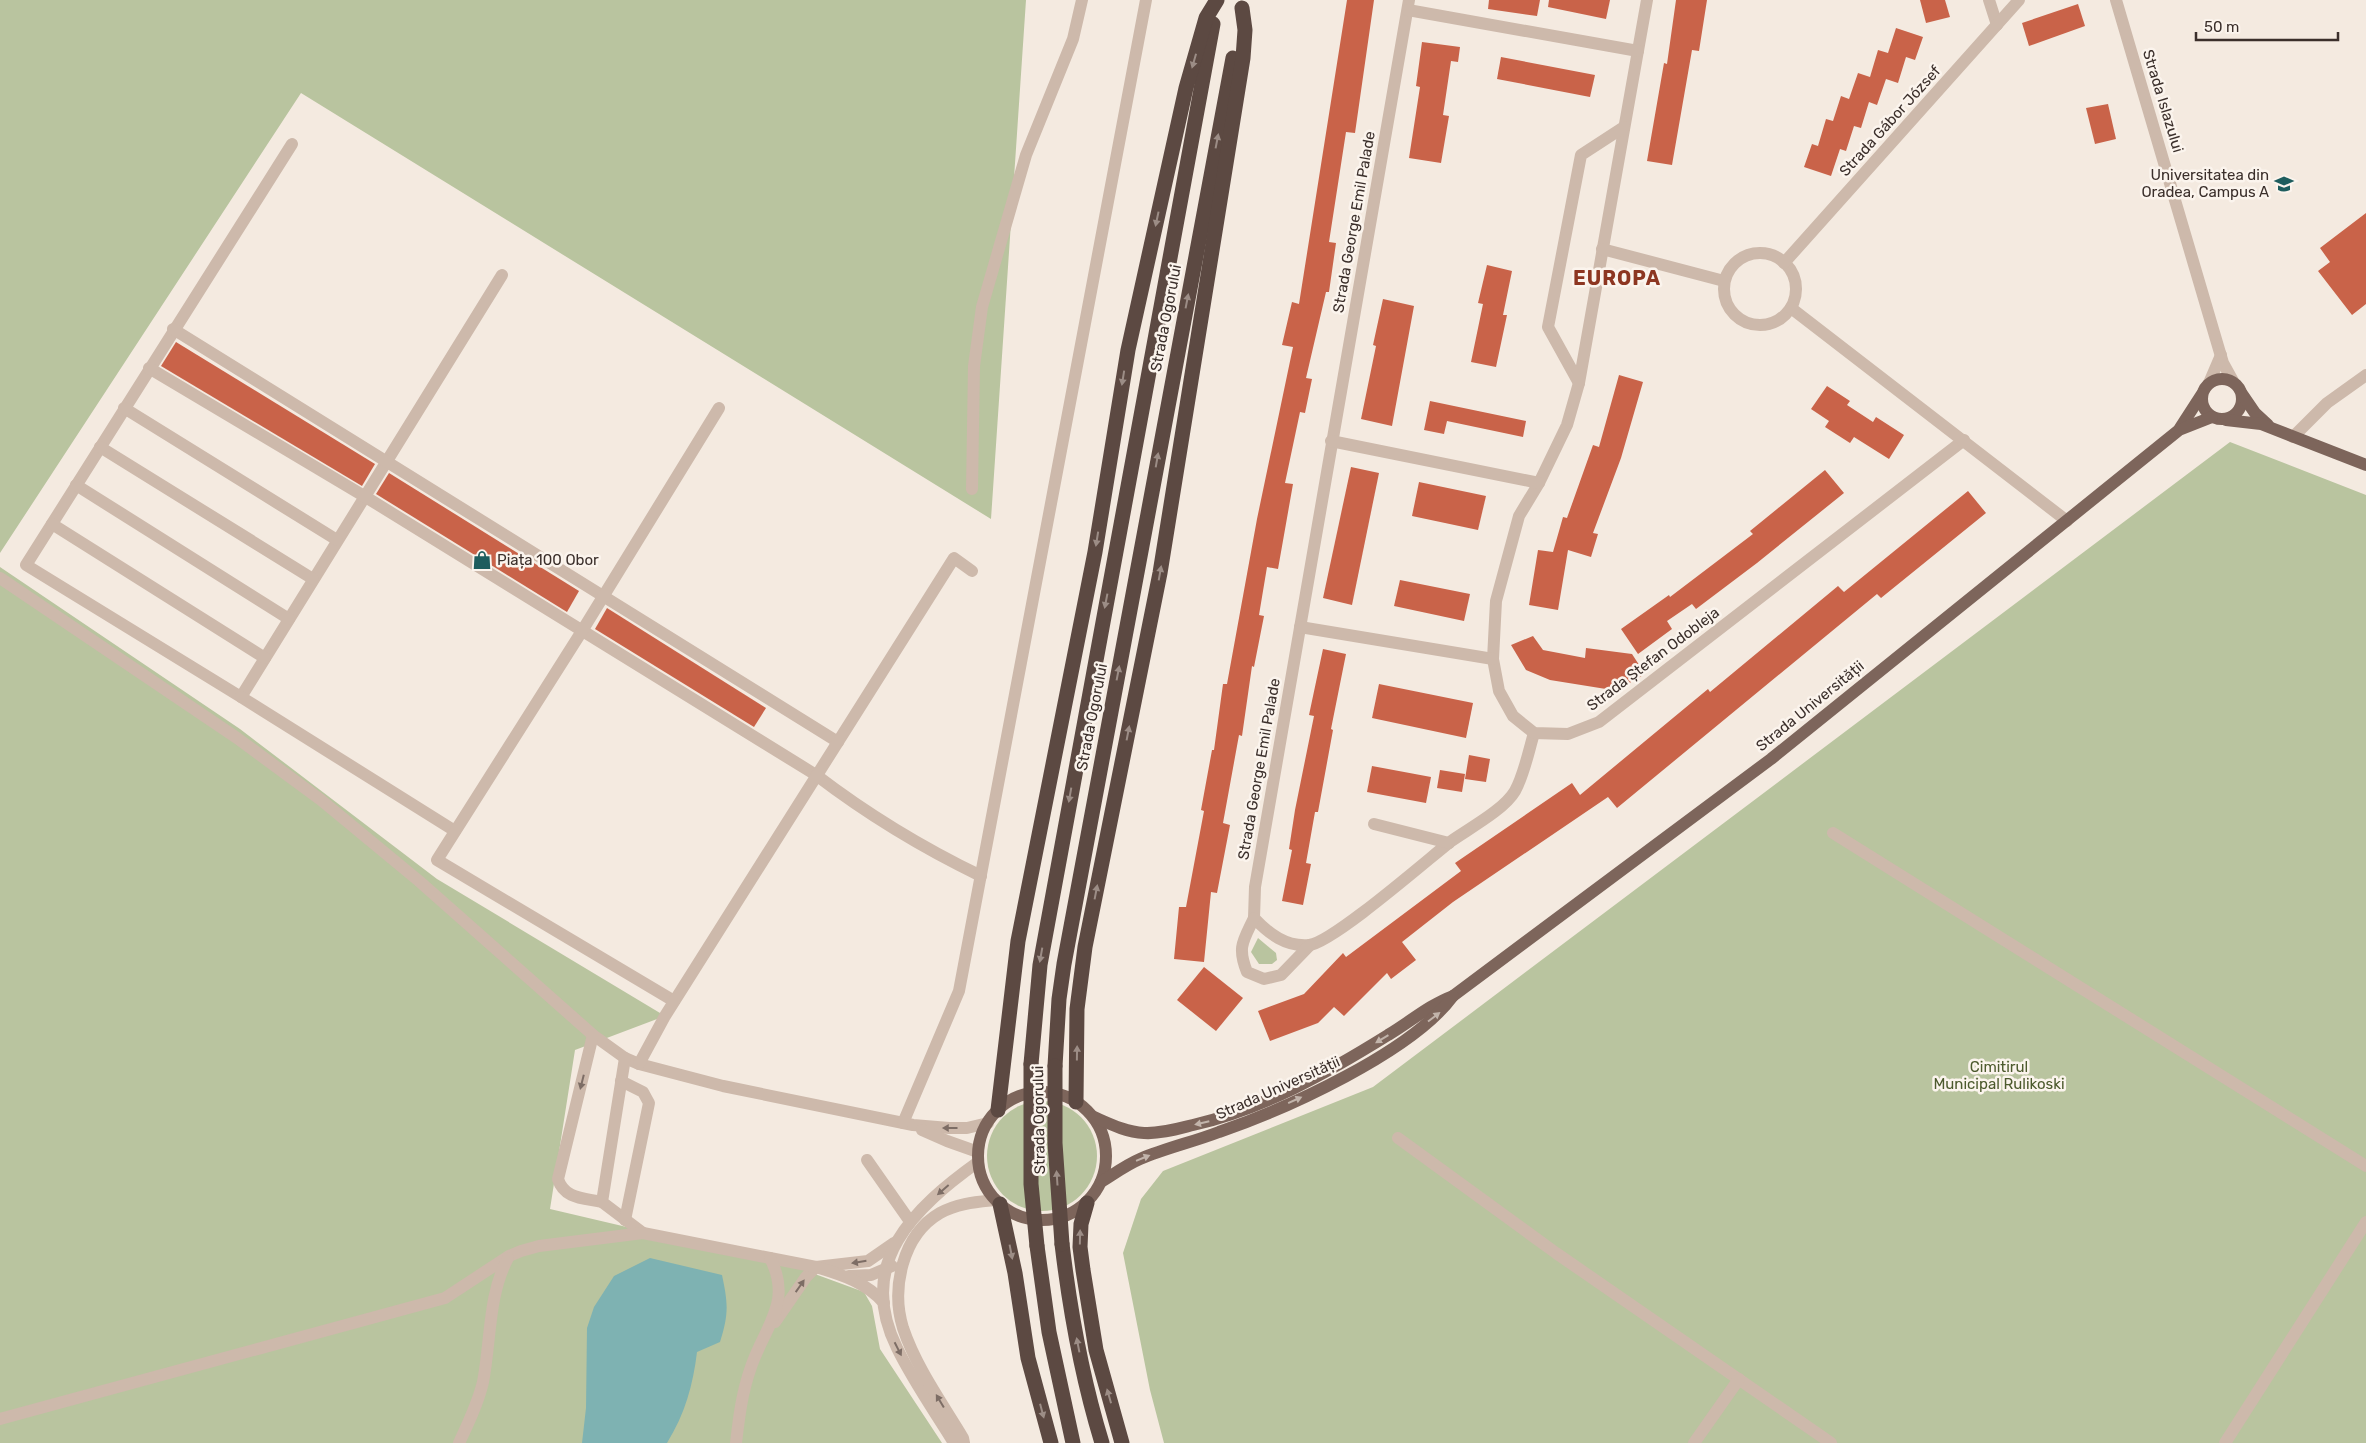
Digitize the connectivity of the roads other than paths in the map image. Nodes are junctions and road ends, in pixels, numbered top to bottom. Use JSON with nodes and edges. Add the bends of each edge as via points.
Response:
{"nodes":[{"id":1,"x":1082,"y":0,"type":"edge"},
{"id":2,"x":1146,"y":0,"type":"edge"},
{"id":3,"x":1217,"y":0,"type":"edge"},
{"id":4,"x":1647,"y":0,"type":"edge"},
{"id":5,"x":1989,"y":0,"type":"edge"},
{"id":6,"x":2019,"y":0,"type":"edge"},
{"id":7,"x":2116,"y":0,"type":"edge"},
{"id":8,"x":1243,"y":4,"type":"edge"},
{"id":9,"x":1409,"y":5,"type":"edge"},
{"id":10,"x":1997,"y":25,"type":"junction"},
{"id":11,"x":1638,"y":51,"type":"junction"},
{"id":12,"x":1624,"y":127,"type":"junction"},
{"id":13,"x":292,"y":144,"type":"dead end"},
{"id":14,"x":1602,"y":250,"type":"junction"},
{"id":15,"x":1784,"y":263,"type":"junction"},
{"id":16,"x":502,"y":275,"type":"dead end"},
{"id":17,"x":1724,"y":282,"type":"junction"},
{"id":18,"x":1791,"y":308,"type":"junction"},
{"id":19,"x":173,"y":329,"type":"junction"},
{"id":20,"x":2221,"y":355,"type":"junction"},
{"id":21,"x":149,"y":368,"type":"junction"},
{"id":22,"x":2366,"y":375,"type":"edge"},
{"id":23,"x":1579,"y":383,"type":"junction"},
{"id":24,"x":2209,"y":383,"type":"junction"},
{"id":25,"x":2234,"y":383,"type":"junction"},
{"id":26,"x":2202,"y":394,"type":"junction"},
{"id":27,"x":2242,"y":394,"type":"junction"},
{"id":28,"x":124,"y":408,"type":"junction"},
{"id":29,"x":719,"y":408,"type":"dead end"},
{"id":30,"x":2212,"y":418,"type":"junction"},
{"id":31,"x":2226,"y":420,"type":"junction"},
{"id":32,"x":2274,"y":429,"type":"junction"},
{"id":33,"x":2179,"y":430,"type":"junction"},
{"id":34,"x":2293,"y":437,"type":"junction"},
{"id":35,"x":1964,"y":440,"type":"junction"},
{"id":36,"x":1332,"y":441,"type":"junction"},
{"id":37,"x":100,"y":447,"type":"junction"},
{"id":38,"x":386,"y":461,"type":"junction"},
{"id":39,"x":2366,"y":466,"type":"edge"},
{"id":40,"x":1539,"y":483,"type":"junction"},
{"id":41,"x":76,"y":485,"type":"junction"},
{"id":42,"x":972,"y":489,"type":"dead end"},
{"id":43,"x":364,"y":496,"type":"junction"},
{"id":44,"x":2067,"y":521,"type":"junction"},
{"id":45,"x":52,"y":524,"type":"junction"},
{"id":46,"x":337,"y":540,"type":"junction"},
{"id":47,"x":972,"y":571,"type":"dead end"},
{"id":48,"x":0,"y":578,"type":"edge"},
{"id":49,"x":313,"y":579,"type":"junction"},
{"id":50,"x":604,"y":596,"type":"junction"},
{"id":51,"x":289,"y":619,"type":"junction"},
{"id":52,"x":1300,"y":627,"type":"junction"},
{"id":53,"x":582,"y":631,"type":"junction"},
{"id":54,"x":265,"y":658,"type":"junction"},
{"id":55,"x":1493,"y":659,"type":"junction"},
{"id":56,"x":241,"y":697,"type":"junction"},
{"id":57,"x":1534,"y":733,"type":"junction"},
{"id":58,"x":838,"y":742,"type":"junction"},
{"id":59,"x":816,"y":775,"type":"junction"},
{"id":60,"x":1374,"y":824,"type":"dead end"},
{"id":61,"x":455,"y":831,"type":"junction"},
{"id":62,"x":1833,"y":833,"type":"dead end"},
{"id":63,"x":1449,"y":843,"type":"junction"},
{"id":64,"x":981,"y":876,"type":"junction"},
{"id":65,"x":1254,"y":918,"type":"junction"},
{"id":66,"x":1310,"y":945,"type":"junction"},
{"id":67,"x":1453,"y":996,"type":"junction"},
{"id":68,"x":674,"y":1001,"type":"junction"},
{"id":69,"x":593,"y":1034,"type":"junction"},
{"id":70,"x":625,"y":1058,"type":"junction"},
{"id":71,"x":639,"y":1064,"type":"junction"},
{"id":72,"x":622,"y":1081,"type":"junction"},
{"id":73,"x":1076,"y":1102,"type":"junction"},
{"id":74,"x":998,"y":1110,"type":"junction"},
{"id":75,"x":1094,"y":1117,"type":"junction"},
{"id":76,"x":988,"y":1123,"type":"junction"},
{"id":77,"x":908,"y":1124,"type":"junction"},
{"id":78,"x":1398,"y":1138,"type":"dead end"},
{"id":79,"x":978,"y":1157,"type":"junction"},
{"id":80,"x":867,"y":1160,"type":"dead end"},
{"id":81,"x":2366,"y":1166,"type":"edge"},
{"id":82,"x":1101,"y":1182,"type":"junction"},
{"id":83,"x":602,"y":1202,"type":"junction"},
{"id":84,"x":998,"y":1202,"type":"junction"},
{"id":85,"x":1087,"y":1203,"type":"junction"},
{"id":86,"x":625,"y":1220,"type":"junction"},
{"id":87,"x":910,"y":1220,"type":"junction"},
{"id":88,"x":2366,"y":1222,"type":"edge"},
{"id":89,"x":643,"y":1233,"type":"junction"},
{"id":90,"x":896,"y":1241,"type":"junction"},
{"id":91,"x":509,"y":1256,"type":"junction"},
{"id":92,"x":906,"y":1256,"type":"junction"},
{"id":93,"x":770,"y":1258,"type":"junction"},
{"id":94,"x":816,"y":1267,"type":"junction"},
{"id":95,"x":885,"y":1270,"type":"junction"},
{"id":96,"x":842,"y":1275,"type":"junction"},
{"id":97,"x":884,"y":1302,"type":"junction"},
{"id":98,"x":766,"y":1335,"type":"junction"},
{"id":99,"x":1739,"y":1379,"type":"junction"},
{"id":100,"x":0,"y":1419,"type":"edge"},
{"id":101,"x":459,"y":1443,"type":"edge"},
{"id":102,"x":736,"y":1443,"type":"edge"},
{"id":103,"x":954,"y":1443,"type":"edge"},
{"id":104,"x":964,"y":1443,"type":"edge"},
{"id":105,"x":1050,"y":1443,"type":"edge"},
{"id":106,"x":1073,"y":1443,"type":"edge"},
{"id":107,"x":1102,"y":1443,"type":"edge"},
{"id":108,"x":1122,"y":1443,"type":"edge"},
{"id":109,"x":1694,"y":1443,"type":"edge"},
{"id":110,"x":1831,"y":1443,"type":"edge"},
{"id":111,"x":2225,"y":1443,"type":"edge"}],
"edges":[{"from":1,"to":42,"type":"street","via":[[1073,39],[1026,155],[982,307],[974,366]]},
{"from":2,"to":64,"type":"street"},
{"from":3,"to":74,"type":"highway","one_way":true,"via":[[1206,18],[1186,88],[1128,350],[1094,552],[1018,941]]},
{"from":3,"to":106,"type":"highway","name":"Strada Ogorului","one_way":true,"bridge":true,"via":[[1040,965],[1031,1064],[1031,1184],[1049,1332]]},
{"from":4,"to":11,"type":"street"},
{"from":5,"to":10,"type":"street"},
{"from":6,"to":10,"type":"street","name":"Strada Gábor József"},
{"from":7,"to":20,"type":"street","name":"Strada Islazului"},
{"from":73,"to":8,"type":"highway","one_way":true,"via":[[1077,1009],[1085,947],[1160,573],[1243,58]]},
{"from":107,"to":8,"type":"highway","name":"Strada Ogorului","one_way":true,"bridge":true,"via":[[1069,1301],[1062,1244],[1055,1143],[1059,999]]},
{"from":9,"to":11,"type":"street","name":"Strada George Emil Palade"},
{"from":9,"to":36,"type":"street","name":"Strada George Emil Palade"},
{"from":10,"to":15,"type":"street","name":"Strada Gábor József"},
{"from":11,"to":12,"type":"street"},
{"from":12,"to":14,"type":"street"},
{"from":12,"to":23,"type":"street","via":[[1581,154],[1548,327]]},
{"from":13,"to":19,"type":"street"},
{"from":14,"to":17,"type":"street"},
{"from":14,"to":23,"type":"street"},
{"from":15,"to":17,"type":"street","via":[[1769,254],[1756,253],[1731,268]]},
{"from":15,"to":18,"type":"street","via":[[1792,271],[1796,283],[1796,296]]},
{"from":16,"to":38,"type":"street"},
{"from":17,"to":18,"type":"street","via":[[1726,299],[1741,320],[1765,325],[1777,321]]},
{"from":18,"to":35,"type":"street"},
{"from":19,"to":21,"type":"street"},
{"from":19,"to":38,"type":"street"},
{"from":20,"to":24,"type":"street"},
{"from":20,"to":25,"type":"street","name":"Strada Islazului"},
{"from":21,"to":28,"type":"street"},
{"from":21,"to":43,"type":"street"},
{"from":22,"to":34,"type":"street","via":[[2327,403]]},
{"from":23,"to":40,"type":"street","via":[[1567,426]]},
{"from":24,"to":25,"type":"main road","via":[[2222,379]]},
{"from":24,"to":26,"type":"main road"},
{"from":25,"to":27,"type":"main road"},
{"from":26,"to":30,"type":"main road","via":[[2203,408]]},
{"from":26,"to":33,"type":"main road","name":"Strada Universității"},
{"from":27,"to":31,"type":"main road","via":[[2241,407]]},
{"from":27,"to":32,"type":"main road","via":[[2255,413]]},
{"from":28,"to":37,"type":"street"},
{"from":28,"to":46,"type":"street"},
{"from":29,"to":50,"type":"street"},
{"from":30,"to":31,"type":"main road"},
{"from":30,"to":33,"type":"main road","name":"Strada Universității"},
{"from":31,"to":32,"type":"main road"},
{"from":32,"to":34,"type":"main road"},
{"from":33,"to":44,"type":"main road","name":"Strada Universității"},
{"from":34,"to":39,"type":"main road"},
{"from":35,"to":44,"type":"street"},
{"from":35,"to":57,"type":"street","name":"Strada Ștefan Odobleja","via":[[1599,722],[1568,734]]},
{"from":36,"to":40,"type":"street"},
{"from":36,"to":52,"type":"street","name":"Strada George Emil Palade"},
{"from":37,"to":41,"type":"street"},
{"from":37,"to":49,"type":"street"},
{"from":38,"to":43,"type":"street"},
{"from":38,"to":50,"type":"street"},
{"from":40,"to":55,"type":"street","via":[[1519,516],[1505,562],[1496,601]]},
{"from":41,"to":45,"type":"street"},
{"from":41,"to":51,"type":"street"},
{"from":43,"to":46,"type":"street"},
{"from":43,"to":53,"type":"street"},
{"from":44,"to":67,"type":"main road","name":"Strada Universității","via":[[1771,759]]},
{"from":45,"to":54,"type":"street"},
{"from":45,"to":56,"type":"street","via":[[26,565]]},
{"from":46,"to":49,"type":"street"},
{"from":47,"to":58,"type":"street","via":[[954,558]]},
{"from":48,"to":69,"type":"street","via":[[237,738],[321,800],[419,881]]},
{"from":49,"to":51,"type":"street"},
{"from":50,"to":53,"type":"street"},
{"from":50,"to":58,"type":"street"},
{"from":51,"to":54,"type":"street"},
{"from":52,"to":55,"type":"street"},
{"from":52,"to":65,"type":"street","name":"Strada George Emil Palade","via":[[1255,887]]},
{"from":53,"to":59,"type":"street"},
{"from":53,"to":61,"type":"street"},
{"from":54,"to":56,"type":"street"},
{"from":55,"to":57,"type":"street","via":[[1498,691],[1513,716]]},
{"from":56,"to":61,"type":"street"},
{"from":57,"to":63,"type":"street","name":"Strada George Emil Palade","via":[[1515,791],[1502,805]]},
{"from":58,"to":59,"type":"street"},
{"from":59,"to":64,"type":"street","via":[[846,798],[924,846]]},
{"from":59,"to":68,"type":"street"},
{"from":60,"to":63,"type":"street"},
{"from":61,"to":68,"type":"street","via":[[437,860]]},
{"from":62,"to":81,"type":"street"},
{"from":63,"to":66,"type":"street","name":"Strada George Emil Palade","via":[[1335,933]]},
{"from":64,"to":77,"type":"street","via":[[959,991]]},
{"from":65,"to":66,"type":"street","via":[[1267,932],[1285,942]]},
{"from":65,"to":66,"type":"street","name":"Strada George Emil Palade","via":[[1241,956],[1247,972],[1264,979],[1281,974]]},
{"from":67,"to":75,"type":"main road","name":"Strada Universității","one_way":true,"via":[[1438,1002],[1320,1076],[1220,1119],[1145,1133],[1130,1132]]},
{"from":82,"to":67,"type":"main road","name":"Strada Universității","one_way":true,"via":[[1139,1159],[1221,1132],[1325,1087],[1396,1046],[1442,1011]]},
{"from":68,"to":71,"type":"street"},
{"from":69,"to":70,"type":"street"},
{"from":69,"to":83,"type":"street","one_way":true,"via":[[558,1179],[564,1191],[572,1196]]},
{"from":70,"to":71,"type":"street"},
{"from":70,"to":72,"type":"street"},
{"from":71,"to":77,"type":"street"},
{"from":72,"to":83,"type":"street"},
{"from":72,"to":86,"type":"street","via":[[643,1092],[649,1103]]},
{"from":73,"to":74,"type":"main road","via":[[1053,1093],[1028,1094]]},
{"from":73,"to":75,"type":"main road"},
{"from":74,"to":76,"type":"main road"},
{"from":75,"to":82,"type":"main road","via":[[1106,1149],[1106,1166]]},
{"from":76,"to":77,"type":"street","one_way":true,"via":[[967,1128]]},
{"from":76,"to":79,"type":"main road"},
{"from":77,"to":79,"type":"street"},
{"from":78,"to":99,"type":"street","via":[[1556,1253]]},
{"from":79,"to":84,"type":"main road","via":[[981,1176]]},
{"from":79,"to":87,"type":"street","one_way":true},
{"from":80,"to":87,"type":"street"},
{"from":82,"to":85,"type":"main road"},
{"from":83,"to":86,"type":"street"},
{"from":84,"to":85,"type":"main road","via":[[1028,1219],[1044,1220],[1067,1215]]},
{"from":84,"to":92,"type":"street","via":[[961,1204],[938,1214],[917,1236]]},
{"from":84,"to":105,"type":"highway","one_way":true,"via":[[1015,1273],[1028,1358]]},
{"from":108,"to":85,"type":"highway","one_way":true,"via":[[1096,1350],[1083,1270],[1080,1224]]},
{"from":86,"to":89,"type":"street"},
{"from":87,"to":90,"type":"street"},
{"from":88,"to":111,"type":"street"},
{"from":89,"to":91,"type":"street","via":[[539,1246]]},
{"from":89,"to":93,"type":"street"},
{"from":90,"to":94,"type":"street","one_way":true,"via":[[868,1261]]},
{"from":90,"to":95,"type":"street"},
{"from":91,"to":100,"type":"street","via":[[445,1298]]},
{"from":91,"to":101,"type":"street","via":[[500,1272],[483,1383]]},
{"from":92,"to":95,"type":"street"},
{"from":104,"to":92,"type":"street","one_way":true,"via":[[926,1378],[903,1328],[897,1298]]},
{"from":93,"to":94,"type":"street"},
{"from":93,"to":98,"type":"street","via":[[780,1280],[780,1293]]},
{"from":94,"to":96,"type":"street"},
{"from":98,"to":94,"type":"street","one_way":true,"via":[[806,1276]]},
{"from":95,"to":96,"type":"street","via":[[859,1276]]},
{"from":95,"to":97,"type":"street"},
{"from":96,"to":97,"type":"street","via":[[874,1292]]},
{"from":97,"to":103,"type":"street","one_way":true,"via":[[888,1327],[897,1348]]},
{"from":98,"to":102,"type":"street","via":[[751,1366],[741,1398]]},
{"from":99,"to":109,"type":"street"},
{"from":99,"to":110,"type":"street"}]}
